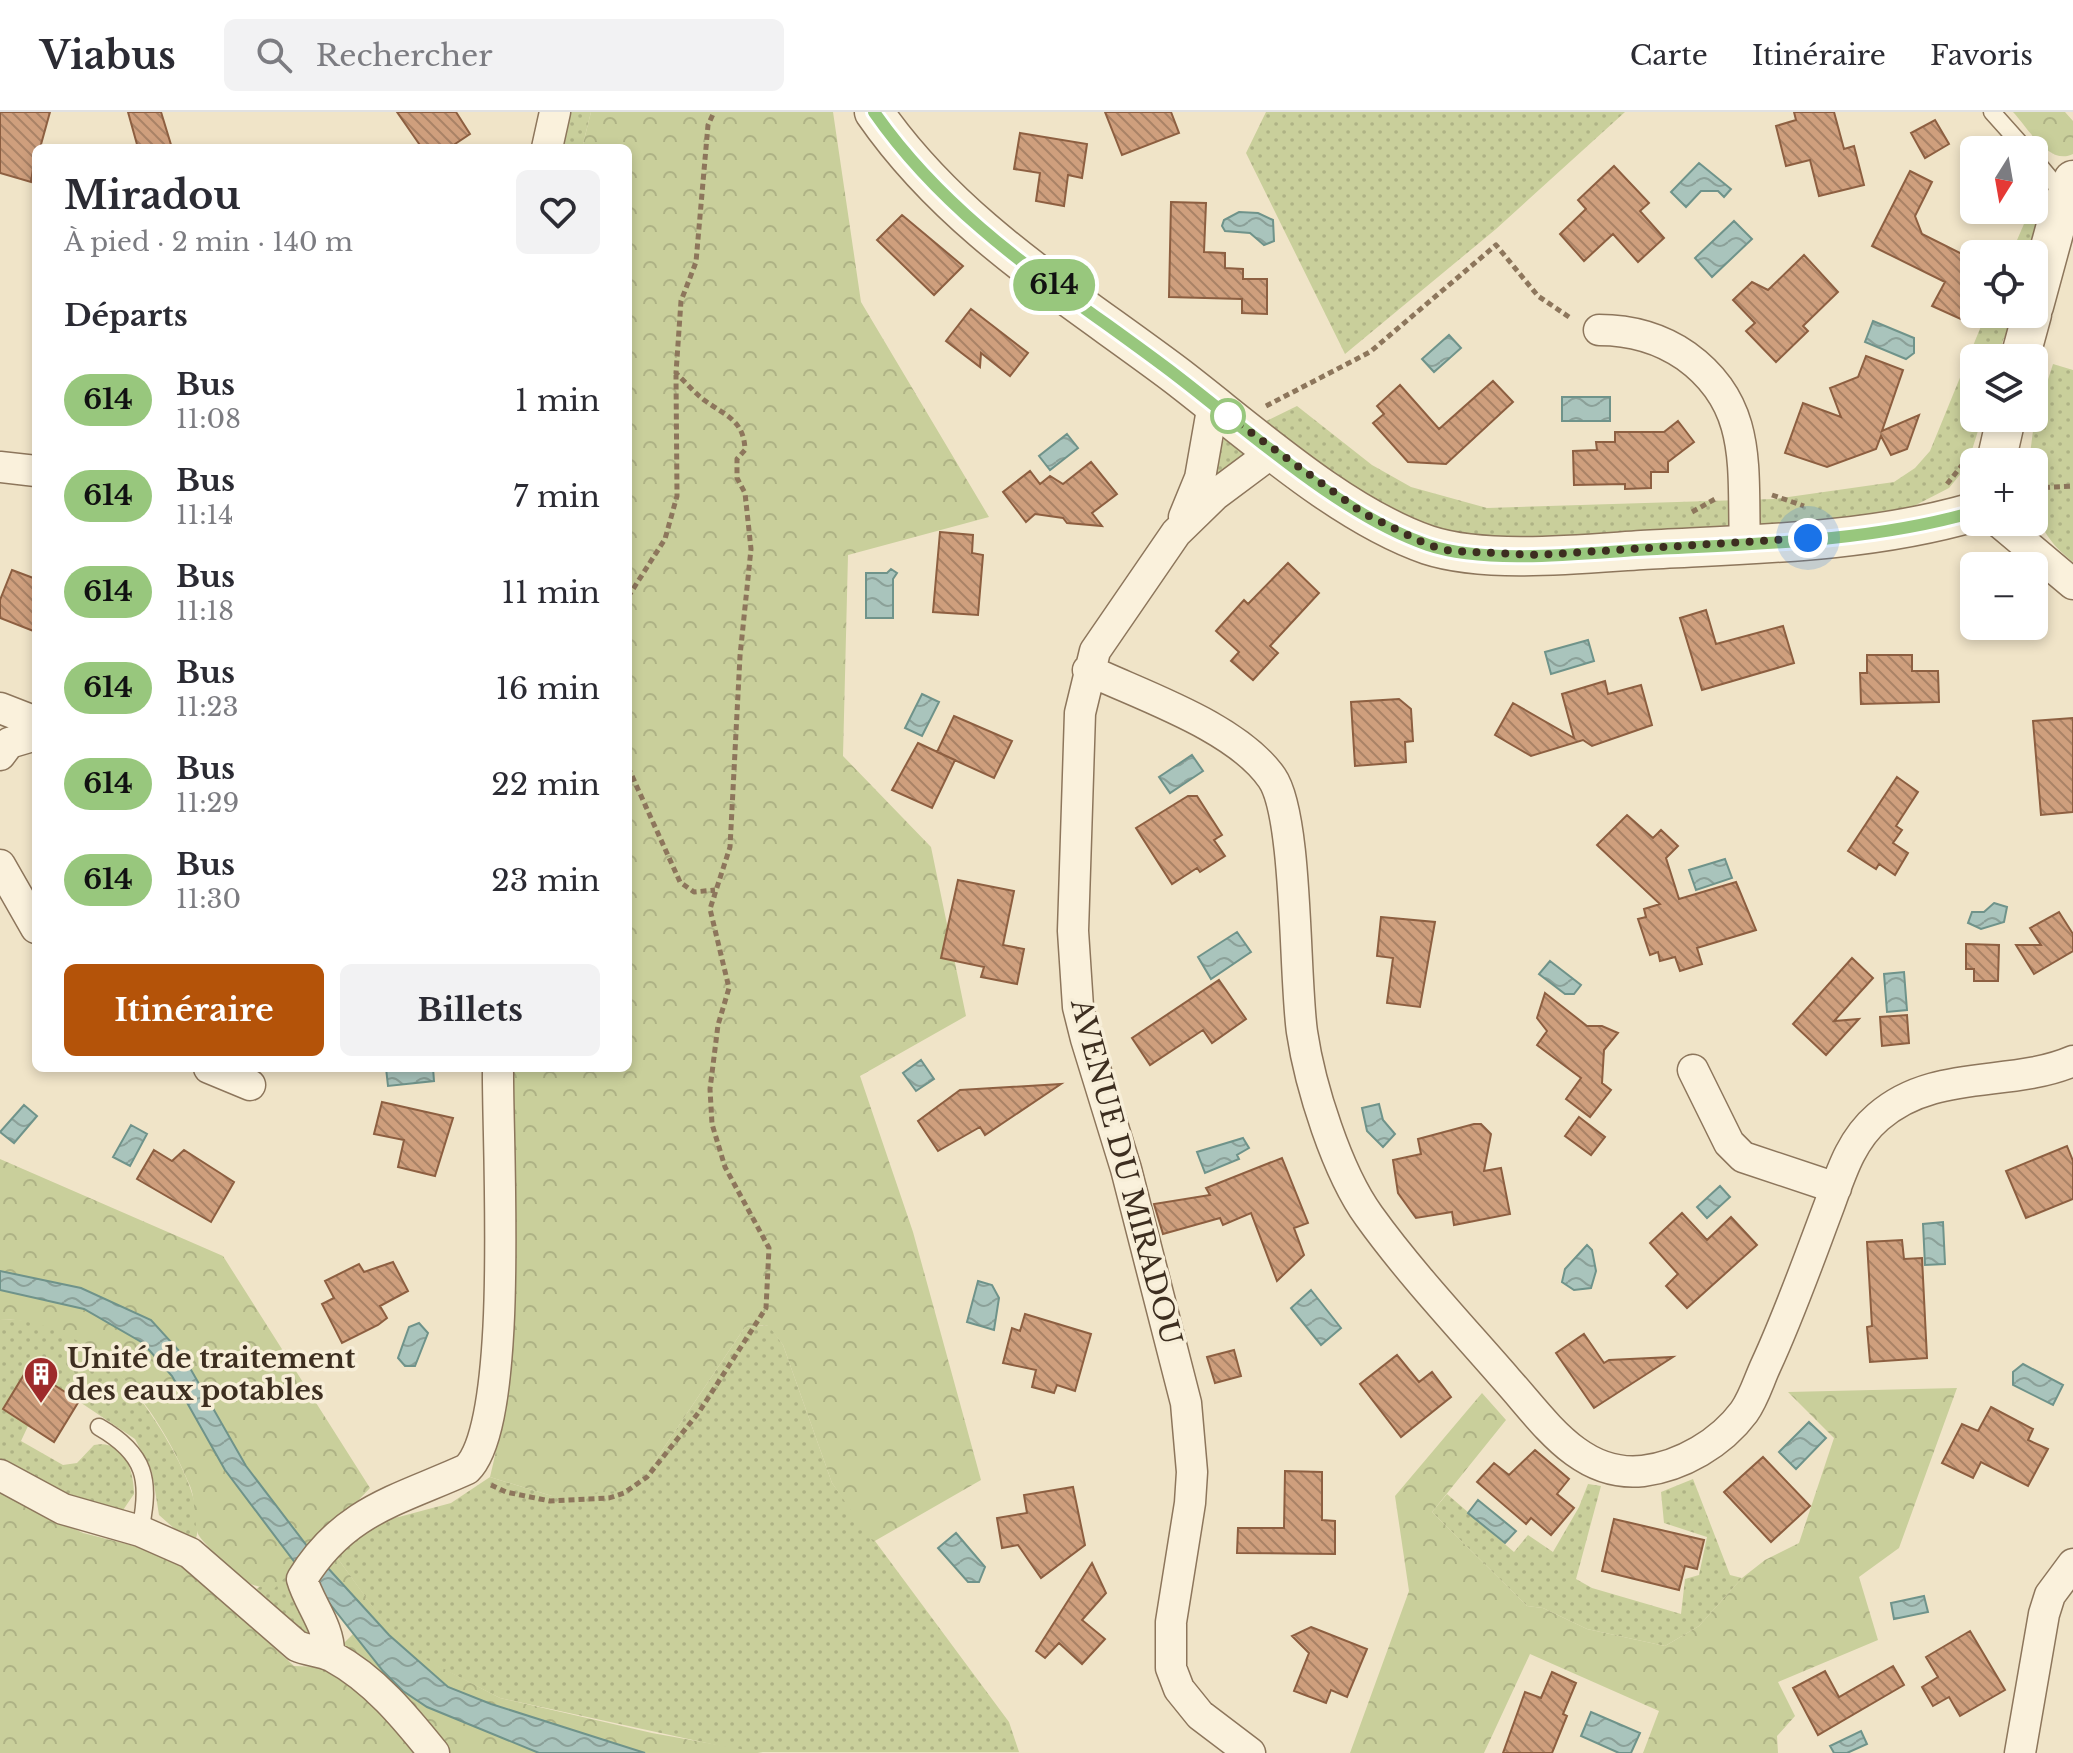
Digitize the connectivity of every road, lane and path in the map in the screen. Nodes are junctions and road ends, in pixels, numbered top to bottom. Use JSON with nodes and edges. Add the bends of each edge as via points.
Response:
{"nodes":[{"id":1,"x":555,"y":112,"type":"edge"},
{"id":2,"x":714,"y":112,"type":"edge"},
{"id":3,"x":874,"y":112,"type":"edge"},
{"id":4,"x":1992,"y":112,"type":"edge"},
{"id":5,"x":2013,"y":136,"type":"edge"},
{"id":6,"x":548,"y":144,"type":"edge"},
{"id":7,"x":2048,"y":171,"type":"edge"},
{"id":8,"x":2069,"y":188,"type":"edge"},
{"id":9,"x":2048,"y":259,"type":"edge"},
{"id":10,"x":1599,"y":330,"type":"joint"},
{"id":11,"x":676,"y":373,"type":"junction"},
{"id":12,"x":1213,"y":404,"type":"junction"},
{"id":13,"x":1272,"y":435,"type":"junction"},
{"id":14,"x":0,"y":467,"type":"edge"},
{"id":15,"x":32,"y":471,"type":"edge"},
{"id":16,"x":1960,"y":471,"type":"edge"},
{"id":17,"x":2073,"y":486,"type":"edge"},
{"id":18,"x":2048,"y":487,"type":"edge"},
{"id":19,"x":1743,"y":490,"type":"junction"},
{"id":20,"x":1937,"y":491,"type":"dead end"},
{"id":21,"x":1816,"y":511,"type":"dead end"},
{"id":22,"x":1684,"y":516,"type":"dead end"},
{"id":23,"x":1960,"y":516,"type":"edge"},
{"id":24,"x":1176,"y":533,"type":"junction"},
{"id":25,"x":2016,"y":536,"type":"edge"},
{"id":26,"x":1745,"y":544,"type":"junction"},
{"id":27,"x":2073,"y":584,"type":"edge"},
{"id":28,"x":632,"y":591,"type":"edge"},
{"id":29,"x":1088,"y":670,"type":"junction"},
{"id":30,"x":0,"y":708,"type":"edge"},
{"id":31,"x":32,"y":720,"type":"edge"},
{"id":32,"x":0,"y":721,"type":"edge"},
{"id":33,"x":32,"y":736,"type":"edge"},
{"id":34,"x":1,"y":753,"type":"edge"},
{"id":35,"x":632,"y":776,"type":"edge"},
{"id":36,"x":0,"y":865,"type":"edge"},
{"id":37,"x":715,"y":890,"type":"junction"},
{"id":38,"x":32,"y":921,"type":"edge"},
{"id":39,"x":2073,"y":1061,"type":"edge"},
{"id":40,"x":1693,"y":1070,"type":"dead end"},
{"id":41,"x":219,"y":1072,"type":"edge"},
{"id":42,"x":498,"y":1072,"type":"edge"},
{"id":43,"x":250,"y":1085,"type":"dead end"},
{"id":44,"x":1836,"y":1188,"type":"junction"},
{"id":45,"x":99,"y":1427,"type":"dead end"},
{"id":46,"x":467,"y":1469,"type":"junction"},
{"id":47,"x":0,"y":1475,"type":"edge"},
{"id":48,"x":140,"y":1531,"type":"junction"},
{"id":49,"x":2073,"y":1564,"type":"edge"},
{"id":50,"x":329,"y":1654,"type":"junction"},
{"id":51,"x":434,"y":1753,"type":"edge"},
{"id":52,"x":1250,"y":1753,"type":"edge"},
{"id":53,"x":2020,"y":1753,"type":"edge"}],
"edges":[{"from":1,"to":6,"type":"street"},
{"from":2,"to":11,"type":"path","via":[[708,125],[696,262],[681,301]]},
{"from":3,"to":12,"type":"street","via":[[901,150],[966,219]]},
{"from":4,"to":5,"type":"lane"},
{"from":7,"to":8,"type":"lane"},
{"from":8,"to":9,"type":"street"},
{"from":10,"to":13,"type":"path","via":[[1568,318],[1538,296],[1496,245],[1370,352],[1259,409]]},
{"from":10,"to":19,"type":"street","via":[[1637,333],[1678,350],[1722,389],[1734,413]]},
{"from":11,"to":28,"type":"path","via":[[677,496],[665,539]]},
{"from":11,"to":37,"type":"path","via":[[703,399],[733,417],[745,434],[737,478],[745,493],[751,549],[730,847]]},
{"from":12,"to":13,"type":"street"},
{"from":12,"to":24,"type":"street","name":"AVENUE DU MIRADOU","via":[[1195,495]]},
{"from":13,"to":24,"type":"street","name":"AVENUE DU MIRADOU"},
{"from":13,"to":26,"type":"street","via":[[1384,525],[1451,551],[1537,555]]},
{"from":14,"to":15,"type":"street"},
{"from":16,"to":20,"type":"path"},
{"from":17,"to":18,"type":"path"},
{"from":19,"to":21,"type":"path","via":[[1756,489]]},
{"from":19,"to":22,"type":"path","via":[[1724,490]]},
{"from":19,"to":26,"type":"street"},
{"from":23,"to":26,"type":"street","via":[[1923,527]]},
{"from":24,"to":29,"type":"street","name":"AVENUE DU MIRADOU","via":[[1105,634]]},
{"from":25,"to":27,"type":"street"},
{"from":29,"to":44,"type":"street","via":[[1198,721],[1270,775],[1279,791],[1288,846],[1303,1035],[1335,1154],[1367,1214],[1579,1456],[1620,1470],[1642,1471],[1688,1457],[1729,1429],[1746,1409],[1779,1336]]},
{"from":29,"to":52,"type":"street","name":"AVENUE DU MIRADOU","via":[[1080,713],[1073,931],[1078,1007],[1170,1332],[1190,1437],[1190,1503],[1171,1622],[1171,1668],[1179,1689],[1200,1715]]},
{"from":30,"to":31,"type":"street"},
{"from":32,"to":34,"type":"street"},
{"from":33,"to":34,"type":"street","via":[[18,738]]},
{"from":35,"to":37,"type":"path","via":[[680,882],[694,892]]},
{"from":36,"to":38,"type":"street"},
{"from":37,"to":46,"type":"path","via":[[710,909],[729,988],[714,1055],[712,1124],[725,1167],[769,1248],[769,1290],[762,1318],[669,1451],[624,1493],[550,1501],[506,1492]]},
{"from":39,"to":44,"type":"street","via":[[1970,1079],[1894,1104],[1861,1133]]},
{"from":40,"to":44,"type":"street","via":[[1729,1143],[1743,1157]]},
{"from":41,"to":43,"type":"street"},
{"from":42,"to":46,"type":"street","via":[[502,1234],[493,1389],[486,1438]]},
{"from":45,"to":48,"type":"lane","via":[[122,1441],[141,1467],[146,1490]]},
{"from":46,"to":50,"type":"street","via":[[364,1513],[311,1563],[302,1579],[326,1631]]},
{"from":47,"to":48,"type":"street","via":[[63,1509]]},
{"from":48,"to":50,"type":"street","via":[[204,1563],[297,1646]]},
{"from":49,"to":53,"type":"street","via":[[2050,1595],[2044,1614]]},
{"from":50,"to":51,"type":"street","via":[[381,1692]]}]}
